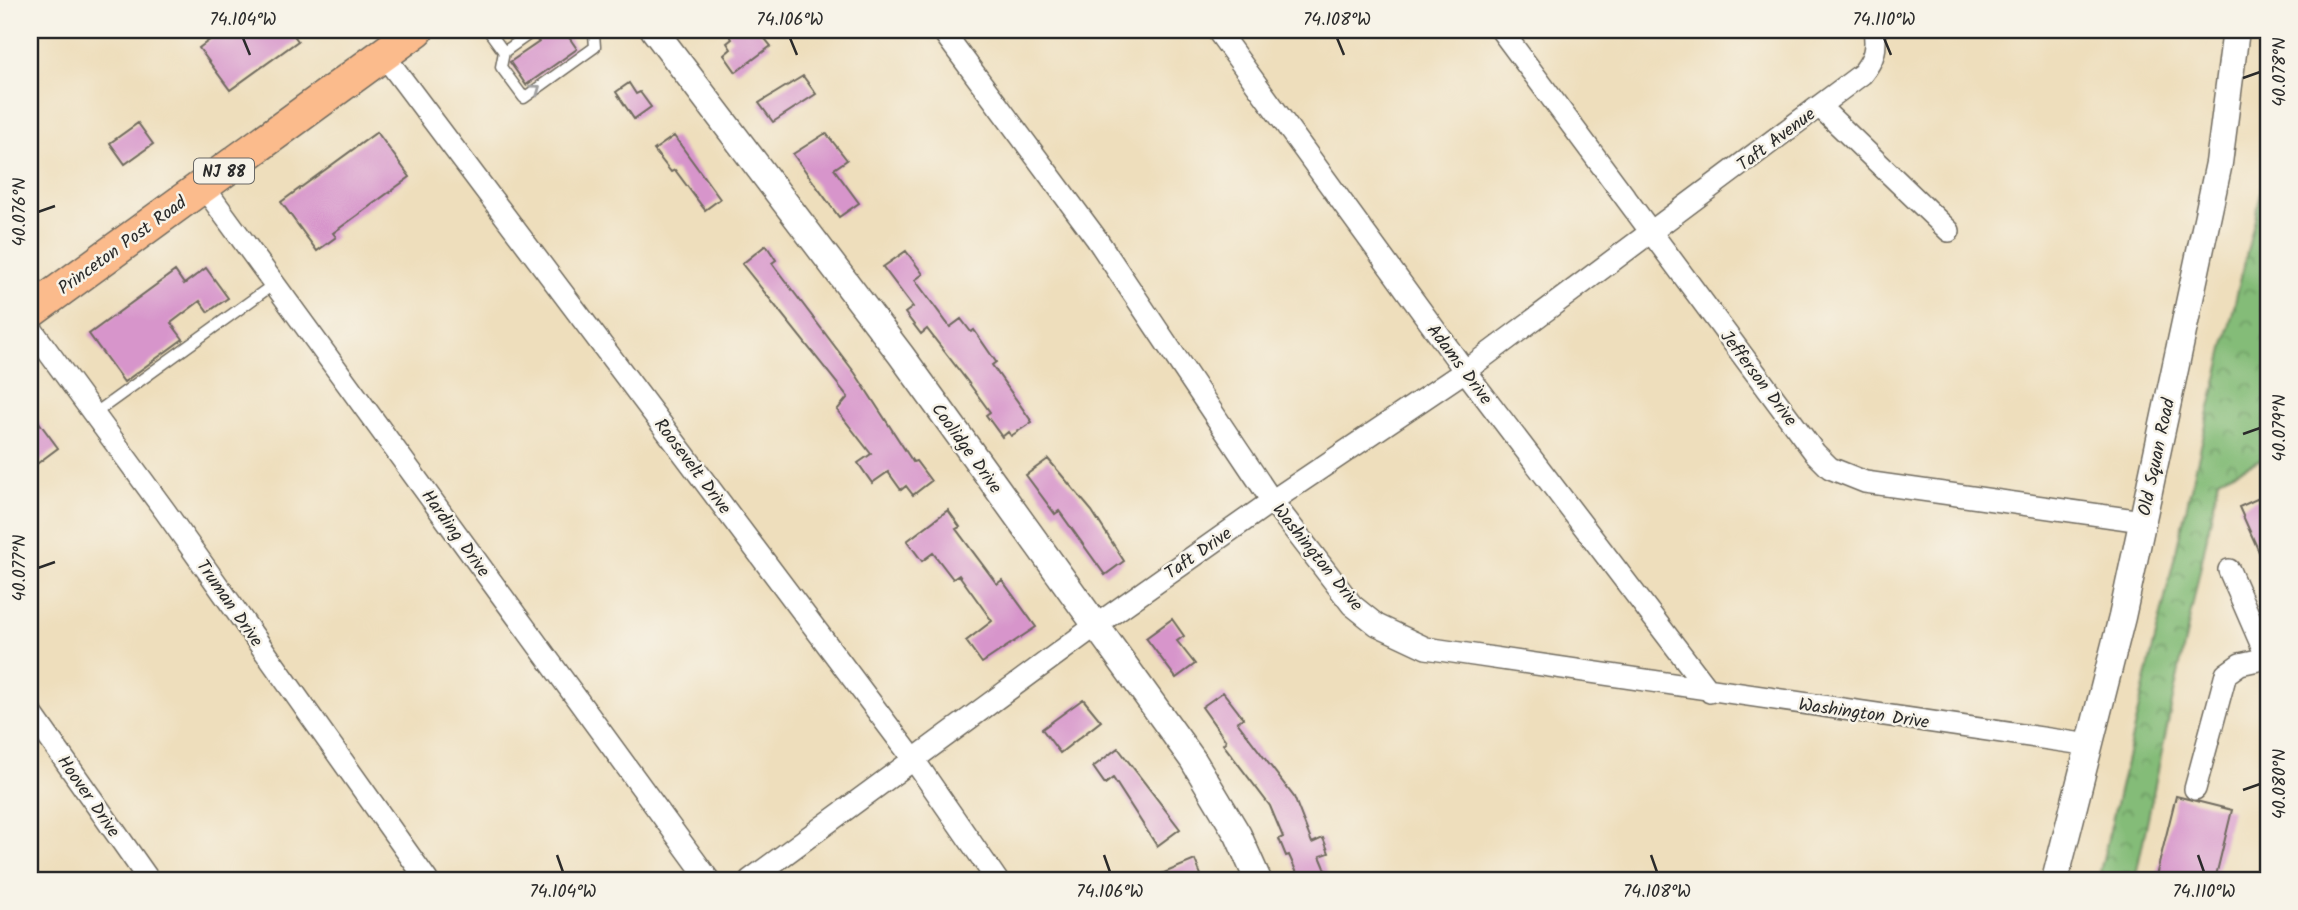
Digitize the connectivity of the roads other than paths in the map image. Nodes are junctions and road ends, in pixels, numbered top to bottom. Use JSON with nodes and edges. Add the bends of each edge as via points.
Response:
{"nodes":[{"id":1,"x":417,"y":30,"type":"edge"},
{"id":2,"x":654,"y":30,"type":"edge"},
{"id":3,"x":942,"y":30,"type":"edge"},
{"id":4,"x":1217,"y":30,"type":"edge"},
{"id":5,"x":1501,"y":30,"type":"edge"},
{"id":6,"x":1874,"y":30,"type":"edge"},
{"id":7,"x":2236,"y":30,"type":"edge"},
{"id":8,"x":594,"y":31,"type":"edge"},
{"id":9,"x":494,"y":32,"type":"edge"},
{"id":10,"x":531,"y":32,"type":"dead end"},
{"id":11,"x":504,"y":52,"type":"junction"},
{"id":12,"x":383,"y":54,"type":"junction"},
{"id":13,"x":1819,"y":106,"type":"junction"},
{"id":14,"x":203,"y":187,"type":"junction"},
{"id":15,"x":1949,"y":231,"type":"dead end"},
{"id":16,"x":1650,"y":233,"type":"junction"},
{"id":17,"x":274,"y":284,"type":"junction"},
{"id":18,"x":30,"y":312,"type":"edge"},
{"id":19,"x":30,"y":327,"type":"edge"},
{"id":20,"x":1465,"y":371,"type":"junction"},
{"id":21,"x":94,"y":414,"type":"junction"},
{"id":22,"x":1272,"y":501,"type":"junction"},
{"id":23,"x":2142,"y":521,"type":"junction"},
{"id":24,"x":2229,"y":570,"type":"dead end"},
{"id":25,"x":1095,"y":626,"type":"junction"},
{"id":26,"x":2268,"y":659,"type":"edge"},
{"id":27,"x":1710,"y":692,"type":"junction"},
{"id":28,"x":30,"y":711,"type":"edge"},
{"id":29,"x":2090,"y":745,"type":"junction"},
{"id":30,"x":914,"y":760,"type":"junction"},
{"id":31,"x":2195,"y":789,"type":"dead end"},
{"id":32,"x":149,"y":880,"type":"edge"},
{"id":33,"x":427,"y":880,"type":"edge"},
{"id":34,"x":709,"y":880,"type":"edge"},
{"id":35,"x":750,"y":880,"type":"edge"},
{"id":36,"x":997,"y":880,"type":"edge"},
{"id":37,"x":1258,"y":880,"type":"edge"},
{"id":38,"x":2055,"y":880,"type":"edge"}],
"edges":[{"from":1,"to":12,"type":"main road","name":"Princeton Post Road","number":"NJ 88"},
{"from":2,"to":25,"type":"street","name":"Coolidge Drive","via":[[901,355]]},
{"from":3,"to":22,"type":"street","name":"Washington Drive","via":[[1096,238]]},
{"from":4,"to":20,"type":"street","name":"Adams Drive"},
{"from":5,"to":16,"type":"street","name":"Jefferson Drive"},
{"from":6,"to":13,"type":"street","name":"Taft Avenue","via":[[1874,59],[1862,74]]},
{"from":7,"to":23,"type":"street","name":"Old Squan Road","via":[[2217,172]]},
{"from":11,"to":8,"type":"lane","one_way":true,"via":[[501,67],[524,98],[595,47]]},
{"from":9,"to":11,"type":"lane"},
{"from":10,"to":11,"type":"lane"},
{"from":12,"to":14,"type":"main road","name":"Princeton Post Road","number":"NJ 88"},
{"from":12,"to":30,"type":"street","name":"Roosevelt Drive"},
{"from":13,"to":15,"type":"street"},
{"from":13,"to":16,"type":"street","name":"Taft Avenue"},
{"from":14,"to":17,"type":"street","name":"Harding Drive"},
{"from":14,"to":18,"type":"main road","name":"Princeton Post Road","number":"NJ 88"},
{"from":16,"to":20,"type":"street","name":"Taft Drive"},
{"from":16,"to":23,"type":"street","name":"Jefferson Drive","via":[[1830,468],[1865,482]]},
{"from":17,"to":21,"type":"lane"},
{"from":17,"to":34,"type":"street","name":"Harding Drive"},
{"from":19,"to":21,"type":"street","name":"Truman Drive"},
{"from":20,"to":22,"type":"street","name":"Taft Drive"},
{"from":20,"to":27,"type":"street","name":"Adams Drive"},
{"from":21,"to":33,"type":"street","name":"Truman Drive"},
{"from":22,"to":25,"type":"street","name":"Taft Drive"},
{"from":22,"to":27,"type":"street","name":"Washington Drive","via":[[1352,605],[1401,639],[1426,648]]},
{"from":23,"to":29,"type":"street","name":"Old Squan Road"},
{"from":24,"to":26,"type":"street"},
{"from":25,"to":30,"type":"street","name":"Taft Drive"},
{"from":25,"to":37,"type":"street","name":"Coolidge Drive","via":[[1192,760],[1238,835]]},
{"from":26,"to":31,"type":"street","via":[[2240,664],[2226,674]]},
{"from":27,"to":29,"type":"street","name":"Washington Drive"},
{"from":28,"to":32,"type":"street","name":"Hoover Drive"},
{"from":29,"to":38,"type":"street","name":"Old Squan Road"},
{"from":30,"to":35,"type":"street","name":"Taft Drive"},
{"from":30,"to":36,"type":"street","name":"Roosevelt Drive"}]}
